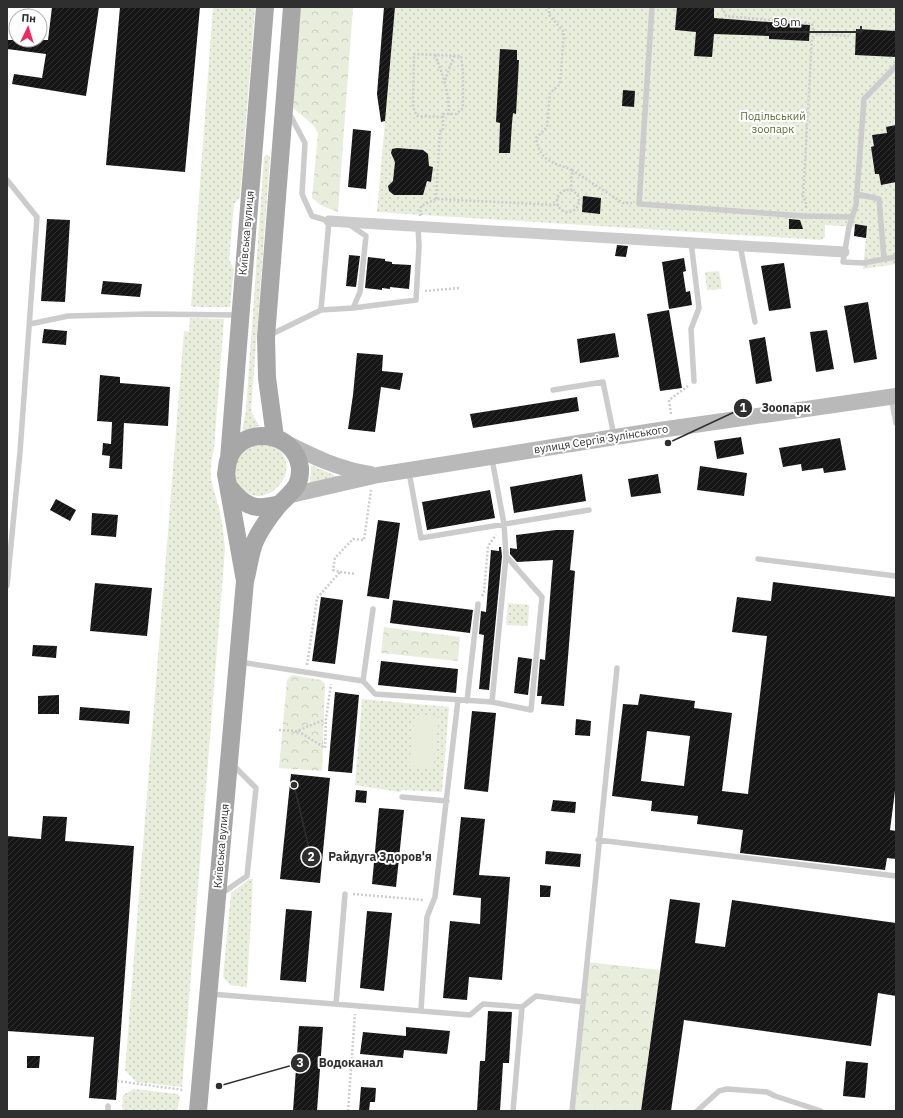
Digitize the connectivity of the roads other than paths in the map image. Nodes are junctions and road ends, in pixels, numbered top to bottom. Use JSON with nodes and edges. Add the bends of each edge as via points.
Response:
{"nodes":[{"id":1,"x":265,"y":7,"type":"edge"},
{"id":2,"x":292,"y":7,"type":"edge"},
{"id":3,"x":652,"y":7,"type":"edge"},
{"id":4,"x":896,"y":66,"type":"edge"},
{"id":5,"x":284,"y":104,"type":"junction"},
{"id":6,"x":254,"y":144,"type":"junction"},
{"id":7,"x":281,"y":146,"type":"junction"},
{"id":8,"x":7,"y":180,"type":"edge"},
{"id":9,"x":857,"y":194,"type":"junction"},
{"id":10,"x":852,"y":217,"type":"junction"},
{"id":11,"x":329,"y":221,"type":"junction"},
{"id":12,"x":346,"y":222,"type":"junction"},
{"id":13,"x":418,"y":226,"type":"junction"},
{"id":14,"x":691,"y":242,"type":"junction"},
{"id":15,"x":740,"y":245,"type":"junction"},
{"id":16,"x":844,"y":252,"type":"junction"},
{"id":17,"x":896,"y":257,"type":"edge"},
{"id":18,"x":884,"y":259,"type":"junction"},
{"id":19,"x":353,"y":308,"type":"junction"},
{"id":20,"x":321,"y":310,"type":"junction"},
{"id":21,"x":239,"y":315,"type":"junction"},
{"id":22,"x":755,"y":322,"type":"dead end"},
{"id":23,"x":30,"y":324,"type":"junction"},
{"id":24,"x":266,"y":338,"type":"junction"},
{"id":25,"x":694,"y":381,"type":"road end"},
{"id":26,"x":553,"y":390,"type":"dead end"},
{"id":27,"x":894,"y":396,"type":"edge"},
{"id":28,"x":896,"y":423,"type":"edge"},
{"id":29,"x":614,"y":437,"type":"junction"},
{"id":30,"x":281,"y":440,"type":"junction"},
{"id":31,"x":491,"y":456,"type":"junction"},
{"id":32,"x":229,"y":459,"type":"junction"},
{"id":33,"x":408,"y":470,"type":"junction"},
{"id":34,"x":378,"y":475,"type":"junction"},
{"id":35,"x":230,"y":488,"type":"junction"},
{"id":36,"x":286,"y":500,"type":"junction"},
{"id":37,"x":589,"y":510,"type":"dead end"},
{"id":38,"x":504,"y":524,"type":"junction"},
{"id":39,"x":506,"y":556,"type":"junction"},
{"id":40,"x":758,"y":559,"type":"dead end"},
{"id":41,"x":896,"y":576,"type":"edge"},
{"id":42,"x":245,"y":580,"type":"junction"},
{"id":43,"x":7,"y":586,"type":"edge"},
{"id":44,"x":478,"y":604,"type":"road end"},
{"id":45,"x":373,"y":609,"type":"dead end"},
{"id":46,"x":238,"y":662,"type":"junction"},
{"id":47,"x":617,"y":668,"type":"dead end"},
{"id":48,"x":363,"y":681,"type":"junction"},
{"id":49,"x":458,"y":700,"type":"junction"},
{"id":50,"x":467,"y":701,"type":"junction"},
{"id":51,"x":492,"y":702,"type":"junction"},
{"id":52,"x":229,"y":761,"type":"junction"},
{"id":53,"x":402,"y":797,"type":"dead end"},
{"id":54,"x":447,"y":801,"type":"junction"},
{"id":55,"x":598,"y":840,"type":"junction"},
{"id":56,"x":896,"y":876,"type":"edge"},
{"id":57,"x":345,"y":894,"type":"road end"},
{"id":58,"x":216,"y":898,"type":"junction"},
{"id":59,"x":207,"y":994,"type":"junction"},
{"id":60,"x":583,"y":1002,"type":"junction"},
{"id":61,"x":336,"y":1004,"type":"junction"},
{"id":62,"x":522,"y":1007,"type":"junction"},
{"id":63,"x":421,"y":1010,"type":"junction"},
{"id":64,"x":198,"y":1111,"type":"edge"},
{"id":65,"x":513,"y":1111,"type":"edge"},
{"id":66,"x":572,"y":1111,"type":"edge"},
{"id":67,"x":697,"y":1111,"type":"edge"},
{"id":68,"x":821,"y":1111,"type":"edge"}],
"edges":[{"from":1,"to":6,"type":"main road","name":"Київська вулиця"},
{"from":2,"to":5,"type":"main road"},
{"from":3,"to":10,"type":"lane","via":[[639,204]]},
{"from":4,"to":9,"type":"lane","via":[[864,99]]},
{"from":5,"to":7,"type":"main road"},
{"from":5,"to":11,"type":"lane","via":[[305,143],[302,194],[312,216]]},
{"from":6,"to":7,"type":"main road"},
{"from":6,"to":21,"type":"main road","name":"Київська вулиця"},
{"from":7,"to":24,"type":"main road"},
{"from":8,"to":23,"type":"lane","via":[[37,217]]},
{"from":9,"to":10,"type":"lane"},
{"from":9,"to":18,"type":"lane","via":[[879,199]]},
{"from":10,"to":16,"type":"lane"},
{"from":11,"to":12,"type":"street"},
{"from":11,"to":20,"type":"lane"},
{"from":12,"to":13,"type":"street"},
{"from":12,"to":19,"type":"lane","via":[[366,236],[360,292]]},
{"from":13,"to":14,"type":"street"},
{"from":13,"to":19,"type":"lane","via":[[416,300]]},
{"from":14,"to":15,"type":"street"},
{"from":14,"to":25,"type":"lane","via":[[699,308],[691,329]]},
{"from":15,"to":16,"type":"street"},
{"from":15,"to":22,"type":"lane"},
{"from":16,"to":18,"type":"lane","via":[[843,262],[863,263]]},
{"from":17,"to":18,"type":"lane"},
{"from":19,"to":20,"type":"lane"},
{"from":20,"to":24,"type":"lane"},
{"from":21,"to":23,"type":"lane","via":[[68,316]]},
{"from":21,"to":32,"type":"main road","name":"Київська вулиця"},
{"from":23,"to":43,"type":"lane"},
{"from":24,"to":30,"type":"main road","via":[[267,378]]},
{"from":26,"to":29,"type":"lane","via":[[604,382]]},
{"from":27,"to":28,"type":"lane"},
{"from":27,"to":29,"type":"street","name":"вулиця Сергія Зулінського"},
{"from":29,"to":31,"type":"street","name":"вулиця Сергія Зулінського"},
{"from":30,"to":32,"type":"main road","via":[[261,435],[248,438],[236,447]]},
{"from":30,"to":34,"type":"street","via":[[324,462],[350,471]]},
{"from":30,"to":36,"type":"main road","via":[[295,454],[300,468],[298,483]]},
{"from":31,"to":33,"type":"street","name":"вулиця Сергія Зулінського"},
{"from":31,"to":38,"type":"lane"},
{"from":32,"to":35,"type":"main road","via":[[226,474]]},
{"from":33,"to":34,"type":"street","name":"вулиця Сергія Зулінського"},
{"from":33,"to":38,"type":"lane","via":[[421,538]]},
{"from":34,"to":36,"type":"street"},
{"from":35,"to":36,"type":"main road","via":[[239,499],[252,506],[266,508]]},
{"from":35,"to":42,"type":"main road"},
{"from":36,"to":42,"type":"main road","via":[[266,521],[256,540]]},
{"from":37,"to":38,"type":"lane"},
{"from":38,"to":39,"type":"lane"},
{"from":39,"to":51,"type":"lane"},
{"from":39,"to":51,"type":"lane","via":[[542,598],[531,710]]},
{"from":40,"to":41,"type":"lane"},
{"from":42,"to":46,"type":"main road","name":"Київська вулиця"},
{"from":44,"to":50,"type":"lane"},
{"from":45,"to":48,"type":"lane"},
{"from":46,"to":48,"type":"lane"},
{"from":46,"to":52,"type":"main road","name":"Київська вулиця"},
{"from":47,"to":55,"type":"lane"},
{"from":48,"to":49,"type":"lane","via":[[375,694]]},
{"from":49,"to":50,"type":"lane"},
{"from":49,"to":54,"type":"lane"},
{"from":50,"to":51,"type":"lane"},
{"from":52,"to":58,"type":"main road","name":"Київська вулиця"},
{"from":52,"to":58,"type":"lane","via":[[256,788],[247,876]]},
{"from":53,"to":54,"type":"lane"},
{"from":54,"to":63,"type":"lane","via":[[434,901],[427,917]]},
{"from":55,"to":56,"type":"lane"},
{"from":55,"to":60,"type":"lane"},
{"from":57,"to":61,"type":"lane"},
{"from":58,"to":59,"type":"main road","name":"Київська вулиця"},
{"from":59,"to":61,"type":"lane"},
{"from":59,"to":64,"type":"main road","name":"Київська вулиця"},
{"from":60,"to":62,"type":"lane","via":[[536,996]]},
{"from":60,"to":66,"type":"lane"},
{"from":61,"to":63,"type":"lane"},
{"from":62,"to":63,"type":"lane","via":[[483,1004],[470,1015]]},
{"from":62,"to":65,"type":"lane"},
{"from":67,"to":68,"type":"lane","via":[[720,1091],[727,1089],[768,1092]]}]}
